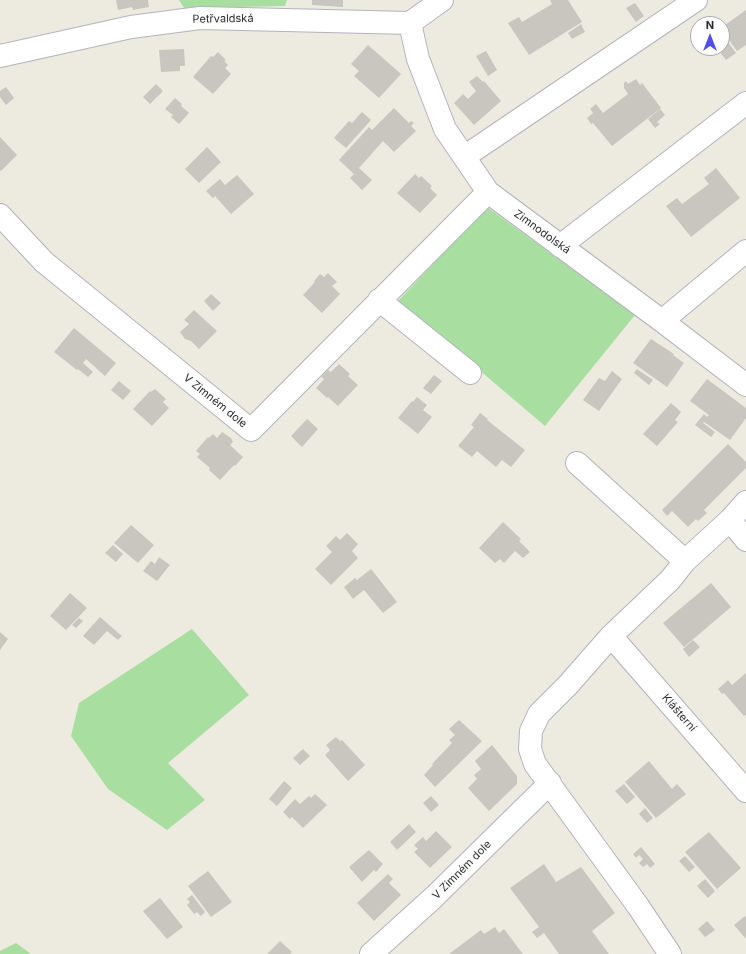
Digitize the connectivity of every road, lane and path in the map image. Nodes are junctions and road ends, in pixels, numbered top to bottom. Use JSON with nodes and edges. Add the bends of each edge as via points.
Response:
{"nodes":[{"id":1,"x":442,"y":0,"type":"edge"},
{"id":2,"x":696,"y":0,"type":"edge"},
{"id":3,"x":410,"y":23,"type":"junction"},
{"id":4,"x":0,"y":56,"type":"edge"},
{"id":5,"x":746,"y":103,"type":"edge"},
{"id":6,"x":464,"y":157,"type":"junction"},
{"id":7,"x":488,"y":192,"type":"junction"},
{"id":8,"x":0,"y":215,"type":"edge"},
{"id":9,"x":560,"y":246,"type":"junction"},
{"id":10,"x":746,"y":251,"type":"edge"},
{"id":11,"x":379,"y":300,"type":"junction"},
{"id":12,"x":662,"y":321,"type":"junction"},
{"id":13,"x":470,"y":373,"type":"dead end"},
{"id":14,"x":746,"y":385,"type":"edge"},
{"id":15,"x":577,"y":463,"type":"dead end"},
{"id":16,"x":746,"y":502,"type":"edge"},
{"id":17,"x":730,"y":520,"type":"junction"},
{"id":18,"x":746,"y":540,"type":"edge"},
{"id":19,"x":685,"y":561,"type":"junction"},
{"id":20,"x":611,"y":636,"type":"junction"},
{"id":21,"x":550,"y":782,"type":"junction"},
{"id":22,"x":746,"y":791,"type":"edge"},
{"id":23,"x":371,"y":954,"type":"edge"},
{"id":24,"x":670,"y":954,"type":"edge"}],
"edges":[{"from":1,"to":3,"type":"street"},
{"from":2,"to":6,"type":"street"},
{"from":3,"to":4,"type":"street","name":"Petřvaldská","via":[[200,18],[130,27]]},
{"from":3,"to":6,"type":"street","name":"Zimnodolská","via":[[418,59],[445,128]]},
{"from":5,"to":9,"type":"street"},
{"from":6,"to":7,"type":"street","name":"Zimnodolská"},
{"from":7,"to":9,"type":"street","name":"Zimnodolská"},
{"from":7,"to":11,"type":"street","name":"V Zimném dole"},
{"from":8,"to":11,"type":"street","name":"V Zimném dole","via":[[44,262],[251,430]]},
{"from":9,"to":12,"type":"street","name":"Zimnodolská"},
{"from":10,"to":12,"type":"street"},
{"from":11,"to":13,"type":"street"},
{"from":12,"to":14,"type":"street","name":"Zimnodolská"},
{"from":15,"to":19,"type":"street"},
{"from":16,"to":17,"type":"street"},
{"from":17,"to":18,"type":"street"},
{"from":17,"to":19,"type":"street"},
{"from":19,"to":20,"type":"street","via":[[670,580]]},
{"from":20,"to":21,"type":"street","via":[[539,714],[531,731],[530,749],[535,764]]},
{"from":20,"to":22,"type":"street","name":"Klášterní"},
{"from":21,"to":23,"type":"street","name":"V Zimném dole","via":[[433,898]]},
{"from":21,"to":24,"type":"street"}]}
